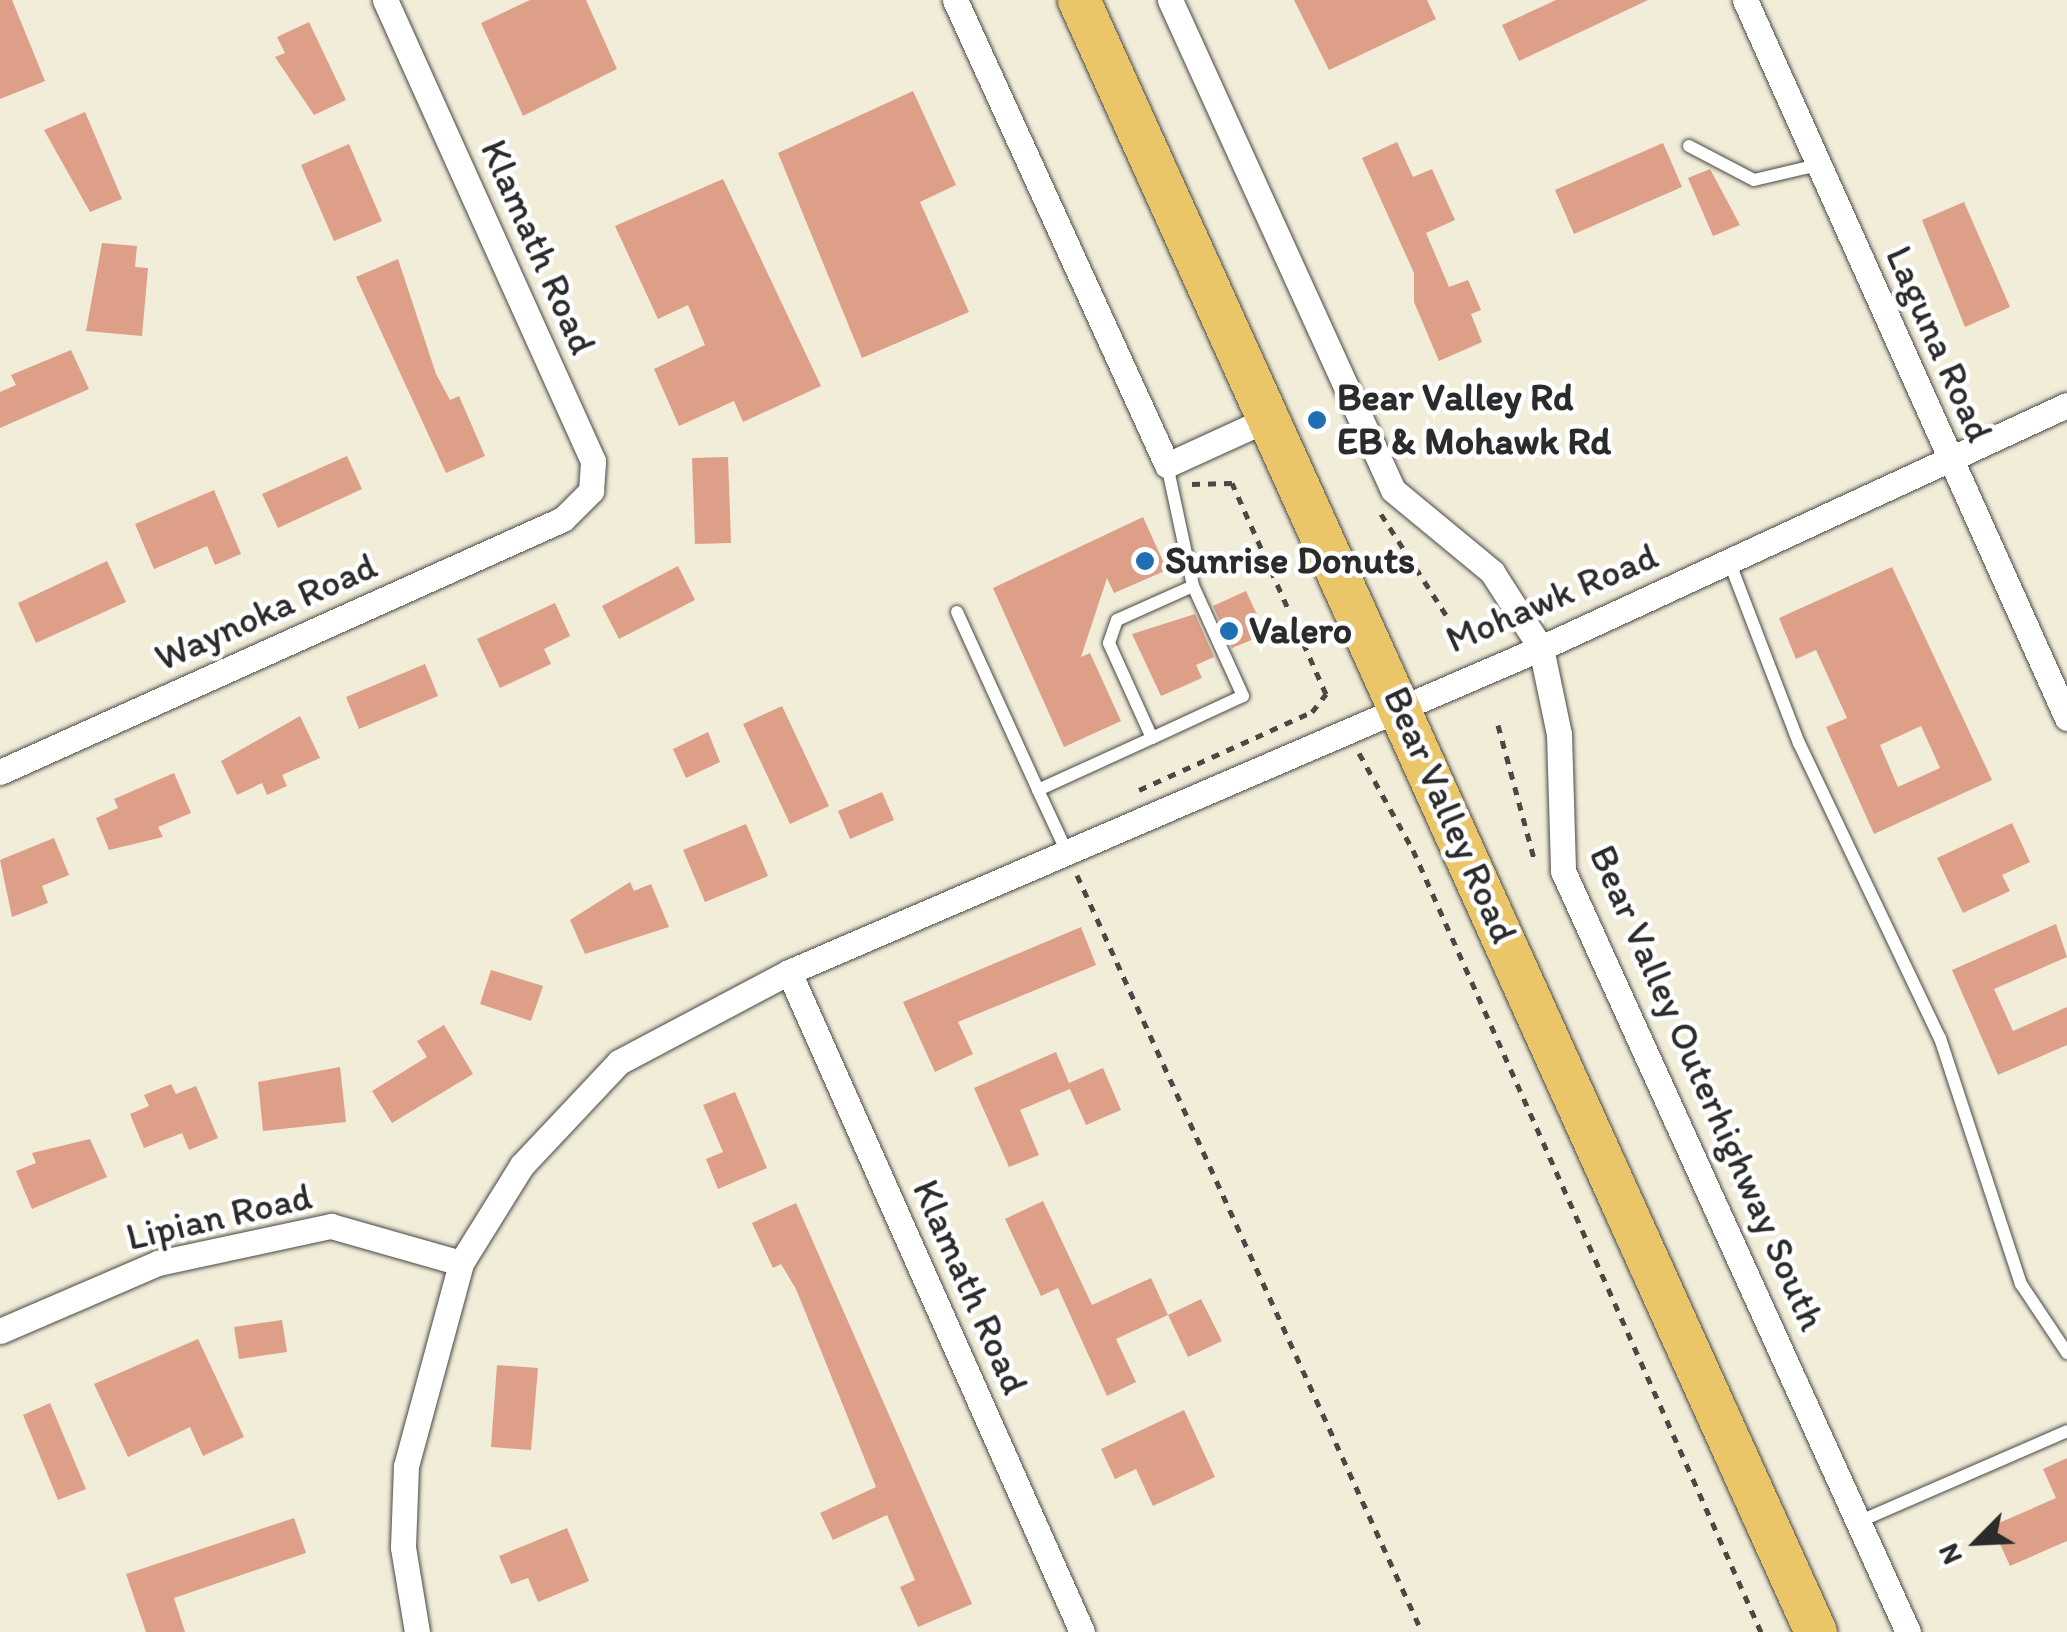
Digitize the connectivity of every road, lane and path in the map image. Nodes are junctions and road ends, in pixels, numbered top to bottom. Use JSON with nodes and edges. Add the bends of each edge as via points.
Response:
{"nodes":[{"id":1,"x":385,"y":0,"type":"edge"},
{"id":2,"x":955,"y":0,"type":"edge"},
{"id":3,"x":1079,"y":0,"type":"edge"},
{"id":4,"x":1170,"y":0,"type":"edge"},
{"id":5,"x":1744,"y":0,"type":"edge"},
{"id":6,"x":1689,"y":146,"type":"dead end"},
{"id":7,"x":1818,"y":166,"type":"junction"},
{"id":8,"x":2067,"y":405,"type":"edge"},
{"id":9,"x":1268,"y":419,"type":"junction"},
{"id":10,"x":1949,"y":459,"type":"junction"},
{"id":11,"x":1167,"y":465,"type":"junction"},
{"id":12,"x":563,"y":519,"type":"joint"},
{"id":13,"x":1730,"y":561,"type":"junction"},
{"id":14,"x":1193,"y":586,"type":"junction"},
{"id":15,"x":957,"y":612,"type":"dead end"},
{"id":16,"x":1541,"y":648,"type":"junction"},
{"id":17,"x":1400,"y":702,"type":"junction"},
{"id":18,"x":2067,"y":718,"type":"edge"},
{"id":19,"x":1152,"y":738,"type":"junction"},
{"id":20,"x":1347,"y":748,"type":"dead end"},
{"id":21,"x":0,"y":772,"type":"edge"},
{"id":22,"x":1038,"y":790,"type":"junction"},
{"id":23,"x":1071,"y":861,"type":"junction"},
{"id":24,"x":1088,"y":866,"type":"dead end"},
{"id":25,"x":789,"y":972,"type":"junction"},
{"id":26,"x":461,"y":1262,"type":"junction"},
{"id":27,"x":0,"y":1330,"type":"edge"},
{"id":28,"x":2067,"y":1352,"type":"edge"},
{"id":29,"x":2067,"y":1431,"type":"edge"},
{"id":30,"x":1858,"y":1522,"type":"junction"},
{"id":31,"x":417,"y":1632,"type":"edge"},
{"id":32,"x":1082,"y":1632,"type":"edge"},
{"id":33,"x":1422,"y":1632,"type":"edge"},
{"id":34,"x":1761,"y":1632,"type":"edge"},
{"id":35,"x":1816,"y":1632,"type":"edge"},
{"id":36,"x":1908,"y":1632,"type":"edge"}],
"edges":[{"from":1,"to":12,"type":"street","name":"Klamath Road","via":[[593,462],[590,491]]},
{"from":2,"to":11,"type":"street"},
{"from":3,"to":9,"type":"main road","name":"Bear Valley Road"},
{"from":4,"to":16,"type":"street","name":"Bear Valley Outerhighway South","via":[[1393,490],[1492,572]]},
{"from":5,"to":7,"type":"street","name":"Laguna Road"},
{"from":6,"to":7,"type":"lane","via":[[1754,180]]},
{"from":7,"to":10,"type":"street","name":"Laguna Road"},
{"from":8,"to":10,"type":"street","name":"Mohawk Road"},
{"from":9,"to":11,"type":"street"},
{"from":9,"to":17,"type":"main road","name":"Bear Valley Road"},
{"from":10,"to":13,"type":"street","name":"Mohawk Road"},
{"from":10,"to":18,"type":"street","name":"Laguna Road"},
{"from":11,"to":14,"type":"lane"},
{"from":12,"to":21,"type":"street","name":"Waynoka Road"},
{"from":13,"to":16,"type":"street","name":"Mohawk Road"},
{"from":13,"to":28,"type":"lane","via":[[1799,742],[1940,1038],[2020,1284]]},
{"from":14,"to":19,"type":"lane","via":[[1117,620],[1109,643]]},
{"from":14,"to":19,"type":"lane","via":[[1244,696]]},
{"from":15,"to":22,"type":"lane"},
{"from":16,"to":17,"type":"street","name":"Mohawk Road"},
{"from":16,"to":30,"type":"street","name":"Bear Valley Outerhighway South","via":[[1559,734],[1563,871]]},
{"from":17,"to":23,"type":"street","name":"Mohawk Road"},
{"from":17,"to":35,"type":"main road","name":"Bear Valley Road"},
{"from":19,"to":22,"type":"lane"},
{"from":20,"to":34,"type":"path","via":[[1364,759],[1413,850]]},
{"from":22,"to":23,"type":"lane"},
{"from":23,"to":24,"type":"path"},
{"from":23,"to":25,"type":"street","name":"Mohawk Road"},
{"from":23,"to":33,"type":"path"},
{"from":25,"to":26,"type":"street","name":"Mohawk Road","via":[[619,1062],[522,1165]]},
{"from":25,"to":32,"type":"street","name":"Klamath Road"},
{"from":26,"to":27,"type":"street","name":"Lipian Road","via":[[331,1226],[158,1263]]},
{"from":26,"to":31,"type":"street","name":"Mohawk Road","via":[[406,1466],[403,1547]]},
{"from":29,"to":30,"type":"lane"},
{"from":30,"to":36,"type":"street","name":"Bear Valley Outerhighway South"}]}
